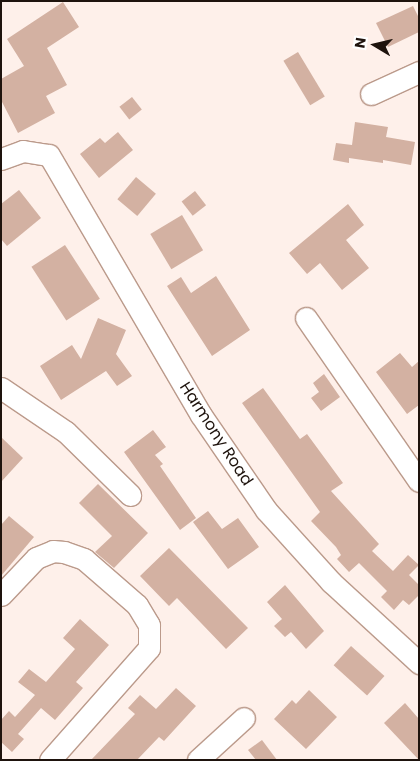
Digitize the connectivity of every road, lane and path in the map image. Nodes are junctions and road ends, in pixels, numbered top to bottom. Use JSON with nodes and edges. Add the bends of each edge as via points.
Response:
{"nodes":[{"id":1,"x":419,"y":72,"type":"edge"},
{"id":2,"x":371,"y":94,"type":"dead end"},
{"id":3,"x":1,"y":159,"type":"edge"},
{"id":4,"x":306,"y":318,"type":"dead end"},
{"id":5,"x":1,"y":388,"type":"edge"},
{"id":6,"x":419,"y":481,"type":"edge"},
{"id":7,"x":130,"y":495,"type":"dead end"},
{"id":8,"x":1,"y":595,"type":"edge"},
{"id":9,"x":419,"y":663,"type":"edge"},
{"id":10,"x":244,"y":718,"type":"dead end"},
{"id":11,"x":50,"y":760,"type":"edge"},
{"id":12,"x":198,"y":760,"type":"edge"}],
"edges":[{"from":1,"to":2,"type":"street"},
{"from":3,"to":9,"type":"street","name":"Harmony Road","via":[[12,153],[34,151],[48,156],[59,169],[201,416],[266,510],[331,582]]},
{"from":4,"to":6,"type":"street"},
{"from":5,"to":7,"type":"street","via":[[66,432]]},
{"from":8,"to":11,"type":"street","via":[[36,558],[53,551],[64,552],[84,558],[137,605],[149,625],[149,648]]},
{"from":10,"to":12,"type":"street"}]}
